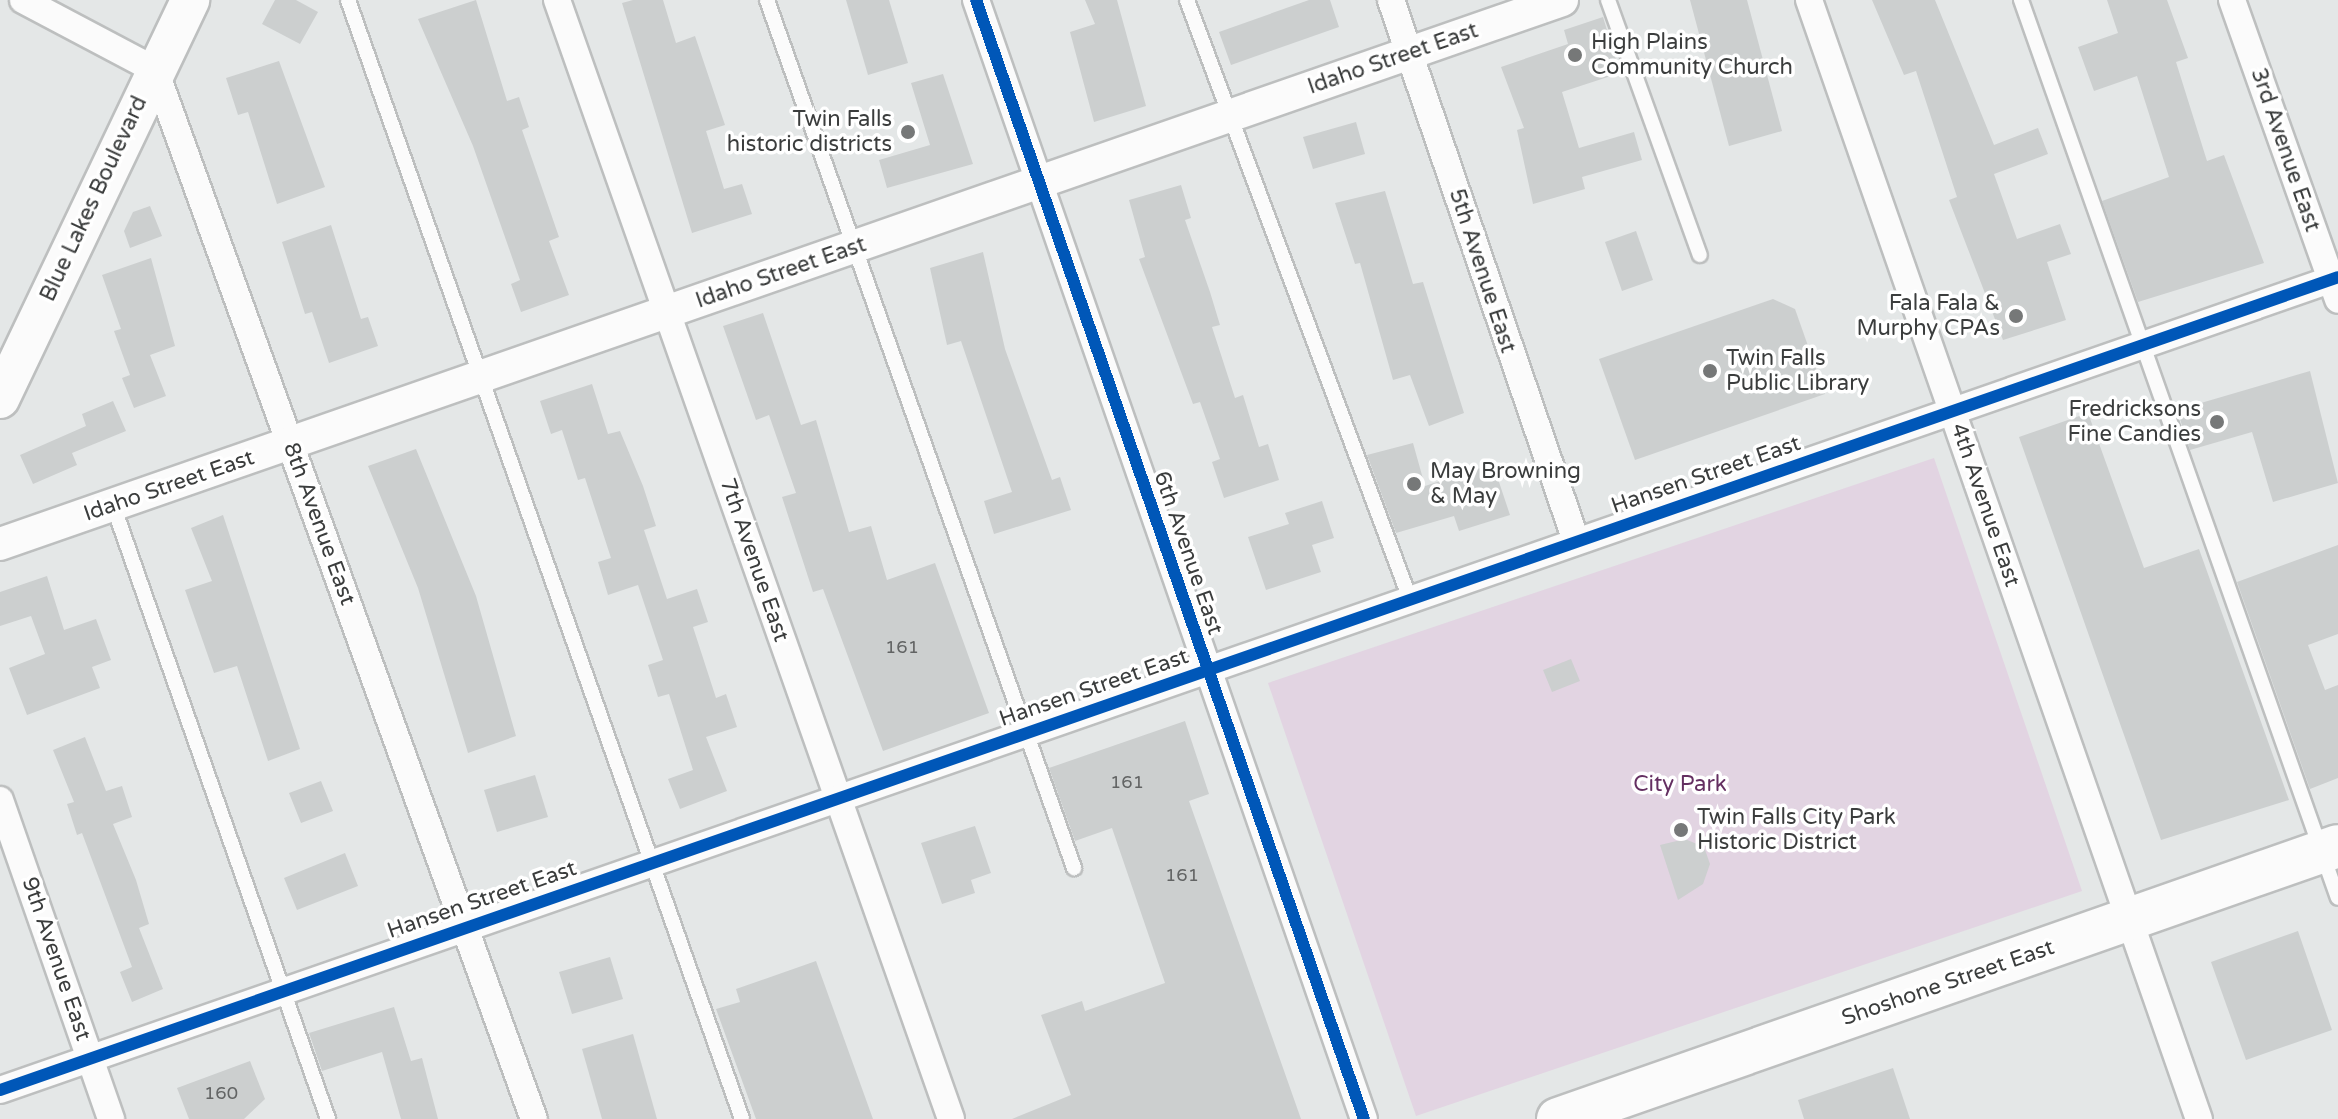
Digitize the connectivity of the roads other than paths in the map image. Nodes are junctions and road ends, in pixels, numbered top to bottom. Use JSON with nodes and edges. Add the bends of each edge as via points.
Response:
{"nodes":[{"id":1,"x":23,"y":0,"type":"edge"},
{"id":2,"x":190,"y":0,"type":"edge"},
{"id":3,"x":348,"y":0,"type":"edge"},
{"id":4,"x":557,"y":0,"type":"edge"},
{"id":5,"x":767,"y":0,"type":"edge"},
{"id":6,"x":976,"y":0,"type":"edge"},
{"id":7,"x":1187,"y":0,"type":"edge"},
{"id":8,"x":1391,"y":0,"type":"edge"},
{"id":9,"x":1562,"y":0,"type":"edge"},
{"id":10,"x":1608,"y":0,"type":"edge"},
{"id":11,"x":1809,"y":0,"type":"edge"},
{"id":12,"x":2021,"y":0,"type":"edge"},
{"id":13,"x":2232,"y":0,"type":"edge"},
{"id":14,"x":1410,"y":53,"type":"junction"},
{"id":15,"x":155,"y":70,"type":"junction"},
{"id":16,"x":1229,"y":116,"type":"junction"},
{"id":17,"x":1041,"y":184,"type":"junction"},
{"id":18,"x":854,"y":247,"type":"junction"},
{"id":19,"x":1700,"y":255,"type":"dead end"},
{"id":20,"x":2336,"y":285,"type":"edge"},
{"id":21,"x":667,"y":313,"type":"junction"},
{"id":22,"x":2143,"y":345,"type":"junction"},
{"id":23,"x":481,"y":377,"type":"junction"},
{"id":24,"x":0,"y":399,"type":"edge"},
{"id":25,"x":1952,"y":411,"type":"junction"},
{"id":26,"x":290,"y":445,"type":"junction"},
{"id":27,"x":113,"y":505,"type":"junction"},
{"id":28,"x":1576,"y":541,"type":"junction"},
{"id":29,"x":0,"y":544,"type":"edge"},
{"id":30,"x":1410,"y":599,"type":"junction"},
{"id":31,"x":1207,"y":669,"type":"junction"},
{"id":32,"x":1023,"y":733,"type":"junction"},
{"id":33,"x":838,"y":798,"type":"junction"},
{"id":34,"x":0,"y":800,"type":"edge"},
{"id":35,"x":2330,"y":849,"type":"edge"},
{"id":36,"x":652,"y":863,"type":"junction"},
{"id":37,"x":1074,"y":868,"type":"dead end"},
{"id":38,"x":2338,"y":898,"type":"edge"},
{"id":39,"x":2128,"y":920,"type":"junction"},
{"id":40,"x":466,"y":928,"type":"junction"},
{"id":41,"x":283,"y":990,"type":"junction"},
{"id":42,"x":90,"y":1057,"type":"junction"},
{"id":43,"x":0,"y":1090,"type":"edge"},
{"id":44,"x":111,"y":1119,"type":"edge"},
{"id":45,"x":328,"y":1119,"type":"edge"},
{"id":46,"x":534,"y":1119,"type":"edge"},
{"id":47,"x":742,"y":1119,"type":"edge"},
{"id":48,"x":951,"y":1119,"type":"edge"},
{"id":49,"x":1364,"y":1119,"type":"edge"},
{"id":50,"x":1558,"y":1119,"type":"edge"},
{"id":51,"x":2199,"y":1119,"type":"edge"}],
"edges":[{"from":1,"to":15,"type":"street"},
{"from":2,"to":15,"type":"main road","name":"Blue Lakes Boulevard"},
{"from":3,"to":23,"type":"lane"},
{"from":4,"to":21,"type":"street","name":"7th Avenue East"},
{"from":5,"to":18,"type":"lane"},
{"from":6,"to":17,"type":"street","name":"6th Avenue East"},
{"from":7,"to":16,"type":"lane"},
{"from":8,"to":14,"type":"street","name":"5th Avenue East"},
{"from":9,"to":14,"type":"street","name":"Idaho Street East"},
{"from":10,"to":19,"type":"lane"},
{"from":11,"to":25,"type":"street","name":"4th Avenue East"},
{"from":12,"to":22,"type":"lane"},
{"from":13,"to":20,"type":"street","name":"3rd Avenue East"},
{"from":14,"to":16,"type":"street","name":"Idaho Street East"},
{"from":14,"to":28,"type":"street","name":"5th Avenue East"},
{"from":15,"to":24,"type":"main road","name":"Blue Lakes Boulevard"},
{"from":15,"to":26,"type":"street","name":"8th Avenue East"},
{"from":16,"to":17,"type":"street","name":"Idaho Street East"},
{"from":16,"to":30,"type":"lane"},
{"from":17,"to":18,"type":"street","name":"Idaho Street East"},
{"from":17,"to":31,"type":"street","name":"6th Avenue East"},
{"from":18,"to":21,"type":"street","name":"Idaho Street East"},
{"from":18,"to":32,"type":"lane"},
{"from":20,"to":22,"type":"street","name":"Hansen Street East"},
{"from":21,"to":23,"type":"street","name":"Idaho Street East"},
{"from":21,"to":33,"type":"street","name":"7th Avenue East"},
{"from":22,"to":25,"type":"street","name":"Hansen Street East"},
{"from":22,"to":35,"type":"lane"},
{"from":23,"to":26,"type":"street","name":"Idaho Street East"},
{"from":23,"to":36,"type":"lane"},
{"from":25,"to":28,"type":"street","name":"Hansen Street East"},
{"from":25,"to":39,"type":"street","name":"4th Avenue East"},
{"from":26,"to":27,"type":"street","name":"Idaho Street East"},
{"from":26,"to":40,"type":"street","name":"8th Avenue East"},
{"from":27,"to":29,"type":"street","name":"Idaho Street East"},
{"from":27,"to":41,"type":"lane"},
{"from":28,"to":30,"type":"street","name":"Hansen Street East"},
{"from":30,"to":31,"type":"street","name":"Hansen Street East"},
{"from":31,"to":32,"type":"street","name":"Hansen Street East"},
{"from":31,"to":49,"type":"street","name":"6th Avenue East"},
{"from":32,"to":33,"type":"street","name":"Hansen Street East"},
{"from":32,"to":37,"type":"lane"},
{"from":33,"to":36,"type":"street","name":"Hansen Street East"},
{"from":33,"to":48,"type":"street","name":"7th Avenue East"},
{"from":34,"to":42,"type":"street","name":"9th Avenue East"},
{"from":35,"to":38,"type":"lane"},
{"from":35,"to":39,"type":"main road","name":"Shoshone Street East"},
{"from":36,"to":40,"type":"street","name":"Hansen Street East"},
{"from":36,"to":47,"type":"lane"},
{"from":39,"to":50,"type":"main road","name":"Shoshone Street East"},
{"from":39,"to":51,"type":"street","name":"4th Avenue East"},
{"from":40,"to":41,"type":"street","name":"Hansen Street East"},
{"from":40,"to":46,"type":"street","name":"8th Avenue East"},
{"from":41,"to":42,"type":"street","name":"Hansen Street East"},
{"from":41,"to":45,"type":"lane"},
{"from":42,"to":43,"type":"street","name":"Hansen Street East"},
{"from":42,"to":44,"type":"street","name":"9th Avenue East"}]}
